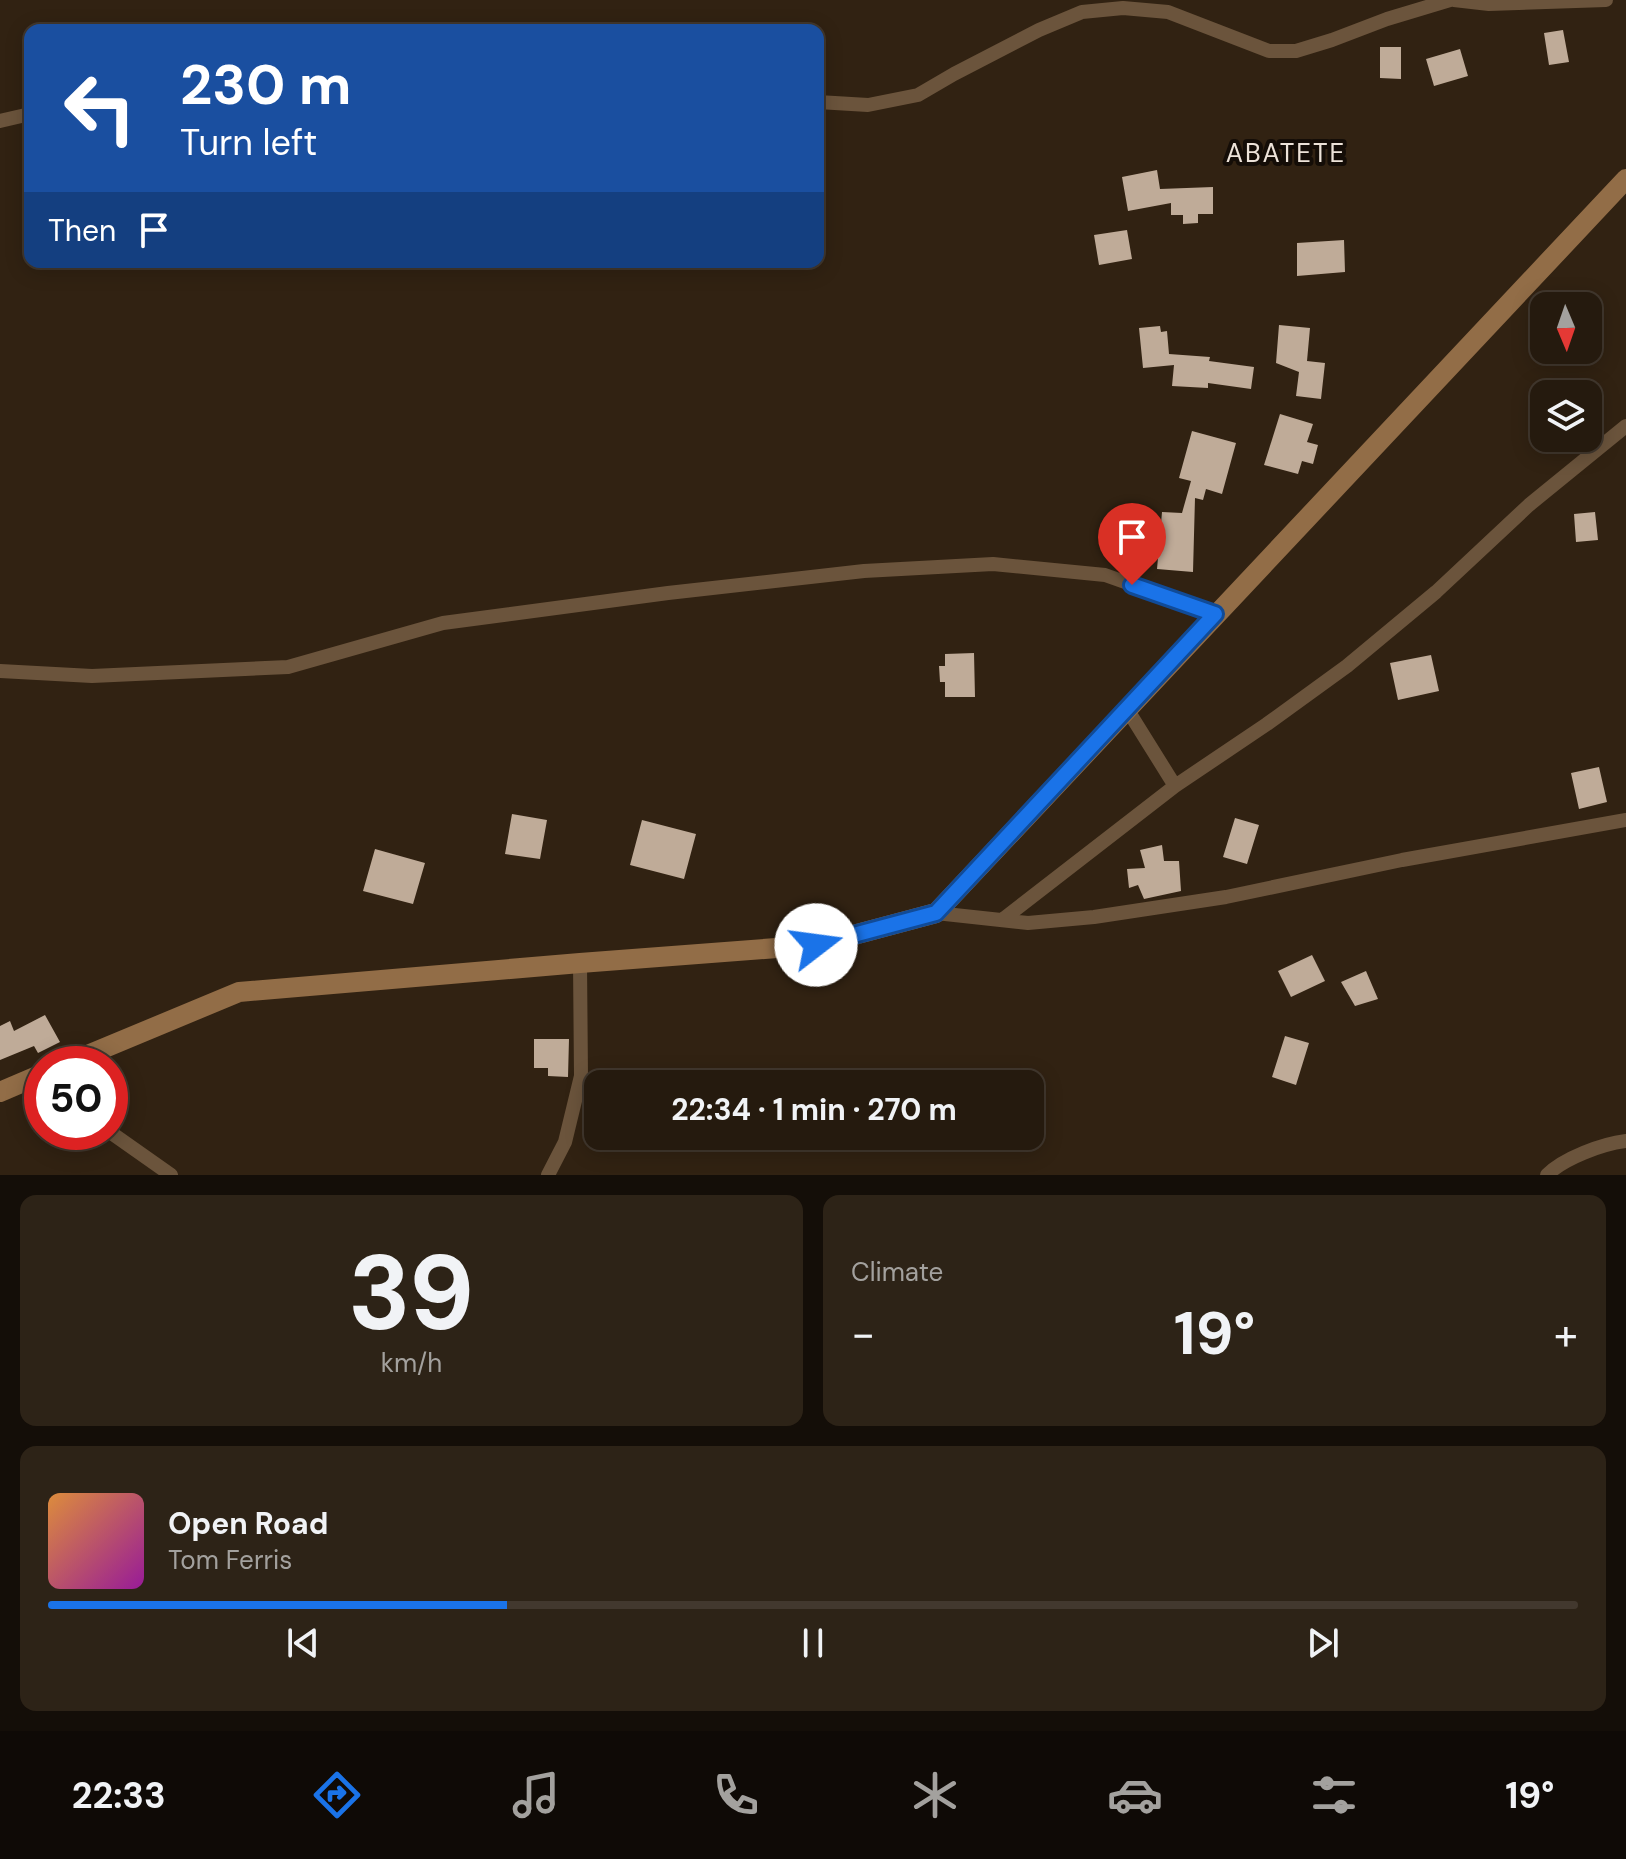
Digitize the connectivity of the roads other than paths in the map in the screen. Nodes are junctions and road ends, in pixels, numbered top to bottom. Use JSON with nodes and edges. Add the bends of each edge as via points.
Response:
{"nodes":[{"id":1,"x":1452,"y":0,"type":"edge"},
{"id":2,"x":1606,"y":0,"type":"edge"},
{"id":3,"x":824,"y":102,"type":"edge"},
{"id":4,"x":24,"y":115,"type":"edge"},
{"id":5,"x":0,"y":121,"type":"edge"},
{"id":6,"x":1626,"y":179,"type":"edge"},
{"id":7,"x":1626,"y":426,"type":"edge"},
{"id":8,"x":1215,"y":614,"type":"junction"},
{"id":9,"x":0,"y":671,"type":"edge"},
{"id":10,"x":1127,"y":709,"type":"junction"},
{"id":11,"x":1175,"y":786,"type":"junction"},
{"id":12,"x":1626,"y":820,"type":"edge"},
{"id":13,"x":936,"y":913,"type":"junction"},
{"id":14,"x":1002,"y":920,"type":"junction"},
{"id":15,"x":580,"y":963,"type":"junction"},
{"id":16,"x":109,"y":1046,"type":"edge"},
{"id":17,"x":24,"y":1082,"type":"edge"},
{"id":18,"x":0,"y":1092,"type":"edge"},
{"id":19,"x":1626,"y":1141,"type":"edge"},
{"id":20,"x":128,"y":1145,"type":"edge"},
{"id":21,"x":171,"y":1175,"type":"edge"},
{"id":22,"x":548,"y":1175,"type":"edge"},
{"id":23,"x":1547,"y":1175,"type":"edge"}],
"edges":[{"from":1,"to":2,"type":"street"},
{"from":1,"to":3,"type":"street","via":[[1296,51],[1269,51],[1168,12],[1082,12],[918,95],[868,105]]},
{"from":4,"to":5,"type":"street"},
{"from":6,"to":8,"type":"main road"},
{"from":7,"to":11,"type":"street","via":[[1347,666]]},
{"from":8,"to":9,"type":"street","via":[[1105,575],[993,564],[849,572],[443,623],[288,667],[92,676]]},
{"from":8,"to":10,"type":"main road"},
{"from":10,"to":11,"type":"street"},
{"from":10,"to":13,"type":"main road"},
{"from":11,"to":14,"type":"street"},
{"from":12,"to":14,"type":"street","via":[[1226,897],[1094,917]]},
{"from":13,"to":14,"type":"street"},
{"from":13,"to":15,"type":"main road","via":[[816,945]]},
{"from":15,"to":16,"type":"main road","via":[[239,992]]},
{"from":15,"to":22,"type":"street","via":[[581,1076],[565,1142]]},
{"from":17,"to":18,"type":"main road"},
{"from":19,"to":23,"type":"street","via":[[1557,1165]]},
{"from":20,"to":21,"type":"street"}]}
